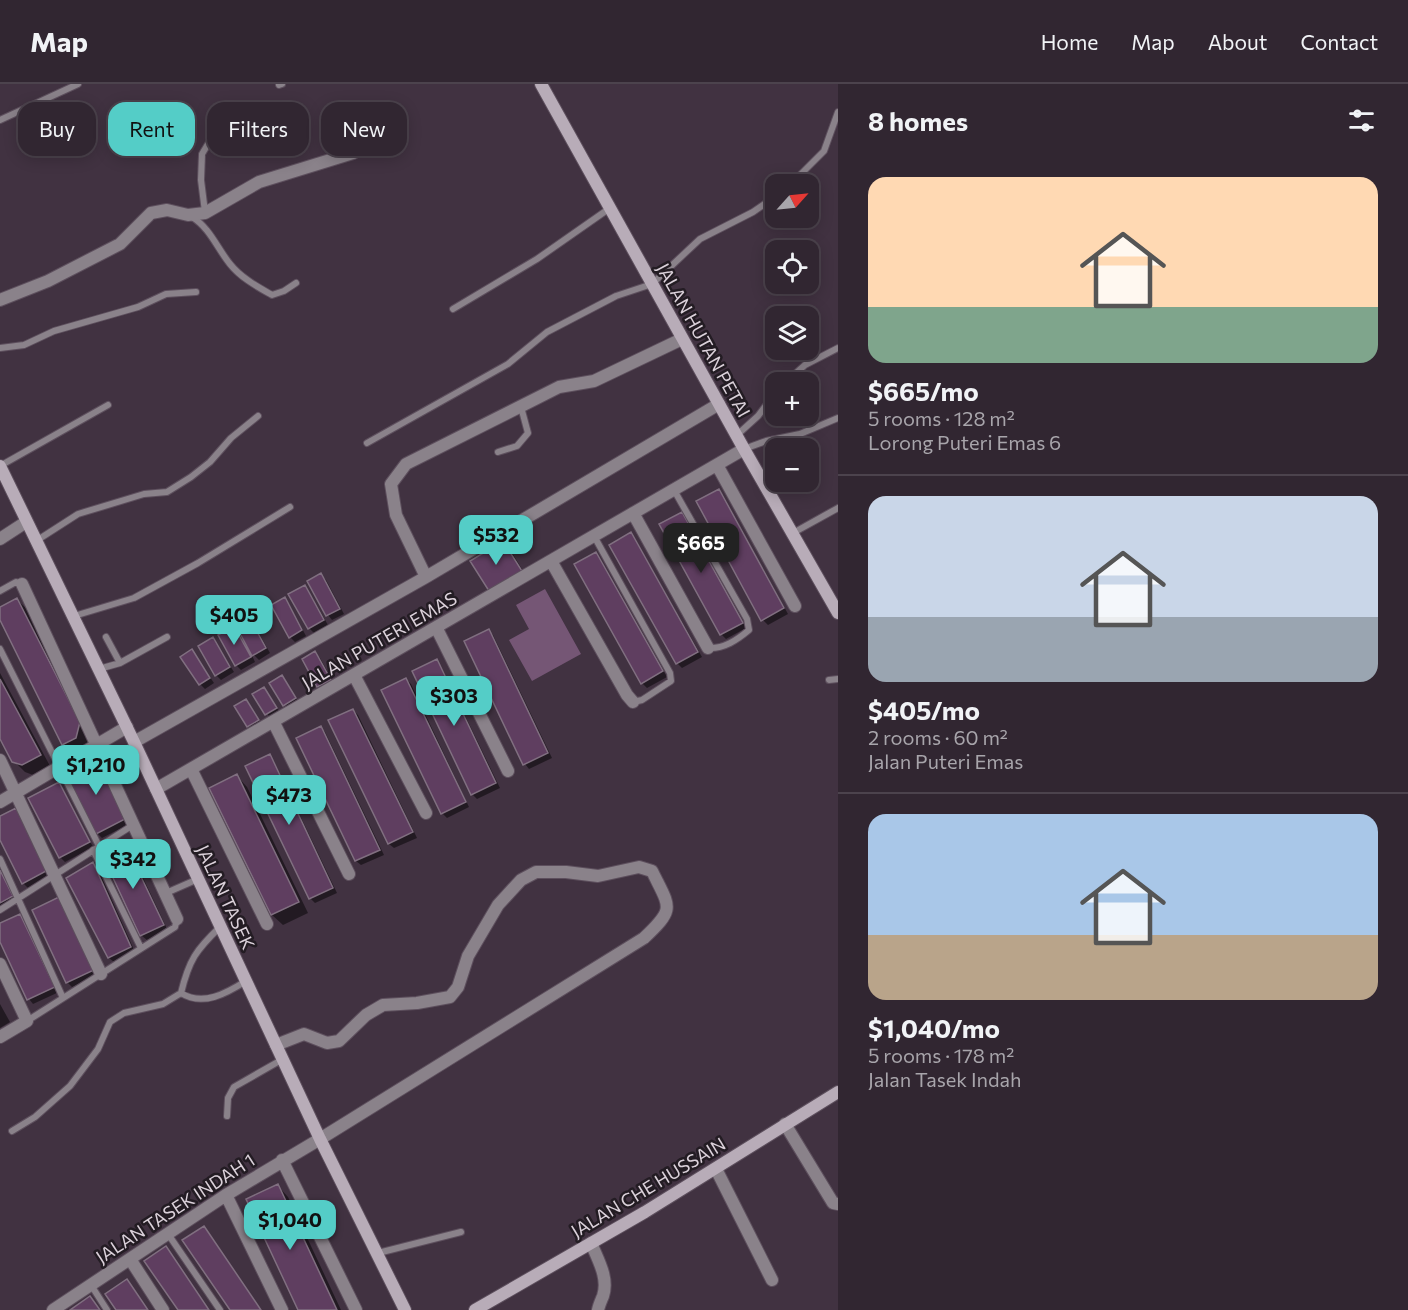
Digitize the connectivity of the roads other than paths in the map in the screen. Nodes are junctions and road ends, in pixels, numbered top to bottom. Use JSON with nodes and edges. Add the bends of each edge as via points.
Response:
{"nodes":[{"id":1,"x":78,"y":84,"type":"edge"},
{"id":2,"x":541,"y":84,"type":"edge"},
{"id":3,"x":838,"y":112,"type":"edge"},
{"id":4,"x":0,"y":120,"type":"edge"},
{"id":5,"x":207,"y":145,"type":"edge"},
{"id":6,"x":343,"y":156,"type":"edge"},
{"id":7,"x":801,"y":174,"type":"edge"},
{"id":8,"x":765,"y":204,"type":"edge"},
{"id":9,"x":610,"y":208,"type":"junction"},
{"id":10,"x":205,"y":213,"type":"junction"},
{"id":11,"x":188,"y":215,"type":"junction"},
{"id":12,"x":296,"y":282,"type":"dead end"},
{"id":13,"x":652,"y":284,"type":"junction"},
{"id":14,"x":196,"y":292,"type":"dead end"},
{"id":15,"x":0,"y":300,"type":"edge"},
{"id":16,"x":453,"y":309,"type":"dead end"},
{"id":17,"x":682,"y":339,"type":"junction"},
{"id":18,"x":0,"y":348,"type":"edge"},
{"id":19,"x":838,"y":348,"type":"edge"},
{"id":20,"x":797,"y":372,"type":"edge"},
{"id":21,"x":719,"y":404,"type":"junction"},
{"id":22,"x":108,"y":405,"type":"dead end"},
{"id":23,"x":520,"y":406,"type":"junction"},
{"id":24,"x":765,"y":407,"type":"edge"},
{"id":25,"x":258,"y":416,"type":"dead end"},
{"id":26,"x":838,"y":418,"type":"edge"},
{"id":27,"x":736,"y":435,"type":"junction"},
{"id":28,"x":367,"y":443,"type":"dead end"},
{"id":29,"x":744,"y":450,"type":"junction"},
{"id":30,"x":498,"y":453,"type":"dead end"},
{"id":31,"x":717,"y":465,"type":"junction"},
{"id":32,"x":0,"y":466,"type":"edge"},
{"id":33,"x":674,"y":490,"type":"junction"},
{"id":34,"x":290,"y":507,"type":"dead end"},
{"id":35,"x":838,"y":508,"type":"edge"},
{"id":36,"x":633,"y":513,"type":"junction"},
{"id":37,"x":26,"y":522,"type":"junction"},
{"id":38,"x":792,"y":533,"type":"junction"},
{"id":39,"x":594,"y":536,"type":"junction"},
{"id":40,"x":0,"y":538,"type":"edge"},
{"id":41,"x":36,"y":541,"type":"junction"},
{"id":42,"x":551,"y":561,"type":"junction"},
{"id":43,"x":426,"y":576,"type":"junction"},
{"id":44,"x":22,"y":584,"type":"joint"},
{"id":45,"x":0,"y":591,"type":"edge"},
{"id":46,"x":795,"y":606,"type":"dead end"},
{"id":47,"x":838,"y":613,"type":"edge"},
{"id":48,"x":73,"y":617,"type":"junction"},
{"id":49,"x":436,"y":627,"type":"junction"},
{"id":50,"x":106,"y":637,"type":"dead end"},
{"id":51,"x":167,"y":637,"type":"dead end"},
{"id":52,"x":708,"y":648,"type":"joint"},
{"id":53,"x":0,"y":649,"type":"edge"},
{"id":54,"x":120,"y":663,"type":"junction"},
{"id":55,"x":99,"y":669,"type":"junction"},
{"id":56,"x":354,"y":675,"type":"junction"},
{"id":57,"x":838,"y":679,"type":"edge"},
{"id":58,"x":829,"y":680,"type":"dead end"},
{"id":59,"x":633,"y":702,"type":"joint"},
{"id":60,"x":274,"y":723,"type":"junction"},
{"id":61,"x":127,"y":727,"type":"junction"},
{"id":62,"x":134,"y":742,"type":"junction"},
{"id":63,"x":97,"y":745,"type":"junction"},
{"id":64,"x":0,"y":760,"type":"edge"},
{"id":65,"x":60,"y":767,"type":"junction"},
{"id":66,"x":191,"y":770,"type":"junction"},
{"id":67,"x":508,"y":771,"type":"dead end"},
{"id":68,"x":156,"y":789,"type":"junction"},
{"id":69,"x":16,"y":793,"type":"junction"},
{"id":70,"x":0,"y":802,"type":"edge"},
{"id":71,"x":426,"y":813,"type":"dead end"},
{"id":72,"x":133,"y":825,"type":"junction"},
{"id":73,"x":96,"y":848,"type":"junction"},
{"id":74,"x":0,"y":859,"type":"edge"},
{"id":75,"x":349,"y":874,"type":"dead end"},
{"id":76,"x":55,"y":875,"type":"junction"},
{"id":77,"x":198,"y":879,"type":"junction"},
{"id":78,"x":165,"y":894,"type":"junction"},
{"id":79,"x":19,"y":898,"type":"junction"},
{"id":80,"x":0,"y":910,"type":"edge"},
{"id":81,"x":177,"y":919,"type":"joint"},
{"id":82,"x":267,"y":924,"type":"dead end"},
{"id":83,"x":221,"y":927,"type":"junction"},
{"id":84,"x":141,"y":948,"type":"junction"},
{"id":85,"x":1,"y":969,"type":"edge"},
{"id":86,"x":101,"y":974,"type":"junction"},
{"id":87,"x":246,"y":981,"type":"junction"},
{"id":88,"x":180,"y":993,"type":"junction"},
{"id":89,"x":63,"y":998,"type":"junction"},
{"id":90,"x":27,"y":1021,"type":"junction"},
{"id":91,"x":0,"y":1037,"type":"edge"},
{"id":92,"x":276,"y":1045,"type":"junction"},
{"id":93,"x":282,"y":1059,"type":"junction"},
{"id":94,"x":838,"y":1092,"type":"edge"},
{"id":95,"x":227,"y":1116,"type":"dead end"},
{"id":96,"x":785,"y":1124,"type":"junction"},
{"id":97,"x":12,"y":1131,"type":"dead end"},
{"id":98,"x":320,"y":1139,"type":"junction"},
{"id":99,"x":282,"y":1160,"type":"junction"},
{"id":100,"x":716,"y":1169,"type":"junction"},
{"id":101,"x":226,"y":1195,"type":"junction"},
{"id":102,"x":838,"y":1204,"type":"edge"},
{"id":103,"x":461,"y":1232,"type":"dead end"},
{"id":104,"x":168,"y":1233,"type":"junction"},
{"id":105,"x":591,"y":1243,"type":"junction"},
{"id":106,"x":378,"y":1253,"type":"junction"},
{"id":107,"x":130,"y":1258,"type":"junction"},
{"id":108,"x":772,"y":1280,"type":"dead end"},
{"id":109,"x":90,"y":1285,"type":"junction"},
{"id":110,"x":53,"y":1310,"type":"edge"},
{"id":111,"x":107,"y":1310,"type":"edge"},
{"id":112,"x":163,"y":1310,"type":"edge"},
{"id":113,"x":220,"y":1310,"type":"edge"},
{"id":114,"x":282,"y":1310,"type":"edge"},
{"id":115,"x":356,"y":1310,"type":"edge"},
{"id":116,"x":405,"y":1310,"type":"edge"},
{"id":117,"x":475,"y":1310,"type":"edge"},
{"id":118,"x":598,"y":1310,"type":"edge"}],
"edges":[{"from":1,"to":4,"type":"lane"},
{"from":2,"to":9,"type":"main road","name":"JALAN HUTAN PETAI"},
{"from":3,"to":7,"type":"lane","via":[[824,151]]},
{"from":5,"to":10,"type":"lane","via":[[202,154],[201,180]]},
{"from":6,"to":10,"type":"street","via":[[259,182]]},
{"from":8,"to":13,"type":"lane","via":[[700,239]]},
{"from":9,"to":13,"type":"main road","name":"JALAN HUTAN PETAI"},
{"from":9,"to":16,"type":"lane","via":[[537,259]]},
{"from":10,"to":11,"type":"street"},
{"from":11,"to":12,"type":"lane","via":[[202,224],[231,266],[258,287],[272,295]]},
{"from":11,"to":15,"type":"street","via":[[167,210],[151,213],[120,244],[48,281]]},
{"from":13,"to":17,"type":"main road","name":"JALAN HUTAN PETAI"},
{"from":13,"to":28,"type":"lane","via":[[616,296],[547,332],[508,364]]},
{"from":14,"to":18,"type":"lane","via":[[166,294],[138,307],[54,331],[24,345]]},
{"from":17,"to":21,"type":"main road","name":"JALAN HUTAN PETAI"},
{"from":17,"to":23,"type":"street","via":[[594,381],[559,387]]},
{"from":19,"to":20,"type":"lane"},
{"from":21,"to":27,"type":"main road","name":"JALAN HUTAN PETAI"},
{"from":21,"to":43,"type":"street"},
{"from":22,"to":32,"type":"lane"},
{"from":23,"to":30,"type":"lane","via":[[528,432],[517,446]]},
{"from":23,"to":43,"type":"street","via":[[406,464],[391,484],[396,515]]},
{"from":24,"to":27,"type":"lane"},
{"from":25,"to":41,"type":"lane","via":[[210,462],[167,492],[144,494],[78,514]]},
{"from":26,"to":29,"type":"lane"},
{"from":27,"to":29,"type":"main road","name":"JALAN HUTAN PETAI"},
{"from":29,"to":31,"type":"street","name":"JALAN PUTERI EMAS"},
{"from":29,"to":38,"type":"main road","name":"JALAN HUTAN PETAI"},
{"from":31,"to":33,"type":"street","name":"JALAN PUTERI EMAS"},
{"from":31,"to":46,"type":"street"},
{"from":32,"to":37,"type":"main road","name":"JALAN TASEK"},
{"from":33,"to":36,"type":"street","name":"JALAN PUTERI EMAS"},
{"from":33,"to":52,"type":"lane","via":[[747,619],[748,630],[742,636],[719,648]]},
{"from":34,"to":48,"type":"lane","via":[[134,598]]},
{"from":35,"to":38,"type":"lane"},
{"from":36,"to":39,"type":"street","name":"JALAN PUTERI EMAS"},
{"from":36,"to":52,"type":"street"},
{"from":37,"to":40,"type":"street"},
{"from":37,"to":41,"type":"main road","name":"JALAN TASEK"},
{"from":38,"to":47,"type":"main road","name":"JALAN HUTAN PETAI"},
{"from":39,"to":42,"type":"street","name":"JALAN PUTERI EMAS"},
{"from":39,"to":59,"type":"lane","via":[[670,673],[671,681]]},
{"from":41,"to":48,"type":"main road","name":"JALAN TASEK"},
{"from":42,"to":49,"type":"street","name":"JALAN PUTERI EMAS"},
{"from":42,"to":59,"type":"street"},
{"from":43,"to":62,"type":"street"},
{"from":44,"to":45,"type":"lane","via":[[16,582]]},
{"from":44,"to":63,"type":"street"},
{"from":48,"to":55,"type":"main road","name":"JALAN TASEK"},
{"from":49,"to":56,"type":"street","name":"JALAN PUTERI EMAS"},
{"from":49,"to":67,"type":"street"},
{"from":50,"to":54,"type":"lane"},
{"from":51,"to":54,"type":"lane"},
{"from":53,"to":65,"type":"lane"},
{"from":54,"to":55,"type":"lane"},
{"from":55,"to":61,"type":"main road","name":"JALAN TASEK"},
{"from":56,"to":60,"type":"street","name":"JALAN PUTERI EMAS"},
{"from":56,"to":71,"type":"street"},
{"from":57,"to":58,"type":"lane"},
{"from":60,"to":66,"type":"street","name":"JALAN PUTERI EMAS"},
{"from":60,"to":75,"type":"street"},
{"from":61,"to":62,"type":"main road","name":"JALAN TASEK"},
{"from":61,"to":63,"type":"street"},
{"from":62,"to":68,"type":"main road","name":"JALAN TASEK"},
{"from":63,"to":65,"type":"street"},
{"from":63,"to":72,"type":"street"},
{"from":64,"to":69,"type":"street"},
{"from":65,"to":69,"type":"street"},
{"from":65,"to":73,"type":"lane"},
{"from":66,"to":68,"type":"street","name":"JALAN PUTERI EMAS"},
{"from":66,"to":82,"type":"street"},
{"from":68,"to":77,"type":"main road","name":"JALAN TASEK"},
{"from":69,"to":70,"type":"street"},
{"from":69,"to":76,"type":"street"},
{"from":72,"to":73,"type":"lane"},
{"from":72,"to":78,"type":"street"},
{"from":73,"to":76,"type":"lane"},
{"from":73,"to":84,"type":"lane"},
{"from":74,"to":79,"type":"lane"},
{"from":76,"to":79,"type":"lane"},
{"from":76,"to":86,"type":"street"},
{"from":77,"to":78,"type":"lane"},
{"from":77,"to":83,"type":"main road","name":"JALAN TASEK"},
{"from":78,"to":81,"type":"street"},
{"from":79,"to":80,"type":"lane"},
{"from":79,"to":89,"type":"lane"},
{"from":81,"to":84,"type":"lane","via":[[175,927]]},
{"from":83,"to":87,"type":"main road","name":"JALAN TASEK"},
{"from":83,"to":88,"type":"lane","via":[[190,962]]},
{"from":84,"to":86,"type":"lane"},
{"from":85,"to":90,"type":"street"},
{"from":86,"to":89,"type":"lane"},
{"from":87,"to":88,"type":"lane","via":[[224,995],[201,999]]},
{"from":87,"to":92,"type":"main road","name":"JALAN TASEK"},
{"from":88,"to":97,"type":"lane","via":[[163,1004],[124,1013],[110,1022],[98,1049],[70,1086],[35,1117]]},
{"from":89,"to":90,"type":"lane"},
{"from":90,"to":91,"type":"street"},
{"from":92,"to":93,"type":"main road","name":"JALAN TASEK"},
{"from":92,"to":98,"type":"street","name":"JALAN TASEK INDAH 1","via":[[304,1034],[327,1043],[339,1041],[366,1015],[383,1005],[450,997],[458,987],[468,956],[498,905],[521,880],[536,872],[598,876],[639,867],[652,871],[667,903],[664,919],[644,938]]},
{"from":93,"to":95,"type":"lane","via":[[234,1087],[228,1098]]},
{"from":93,"to":98,"type":"main road","name":"JALAN TASEK"},
{"from":94,"to":96,"type":"main road","name":"JALAN CHE HUSSAIN"},
{"from":96,"to":100,"type":"main road","name":"JALAN CHE HUSSAIN"},
{"from":96,"to":102,"type":"street","via":[[823,1188]]},
{"from":98,"to":99,"type":"street","name":"JALAN TASEK INDAH 1"},
{"from":98,"to":106,"type":"main road","name":"JALAN TASEK"},
{"from":99,"to":101,"type":"street","name":"JALAN TASEK INDAH 1"},
{"from":99,"to":115,"type":"street"},
{"from":100,"to":105,"type":"main road","name":"JALAN CHE HUSSAIN"},
{"from":100,"to":108,"type":"street"},
{"from":101,"to":104,"type":"street","name":"JALAN TASEK INDAH 1"},
{"from":101,"to":114,"type":"street"},
{"from":103,"to":106,"type":"lane"},
{"from":104,"to":107,"type":"street","name":"JALAN TASEK INDAH 1"},
{"from":104,"to":113,"type":"lane"},
{"from":105,"to":117,"type":"main road","name":"JALAN CHE HUSSAIN"},
{"from":105,"to":118,"type":"street","via":[[604,1281]]},
{"from":106,"to":116,"type":"main road","name":"JALAN TASEK"},
{"from":107,"to":109,"type":"street","name":"JALAN TASEK INDAH 1"},
{"from":107,"to":112,"type":"street"},
{"from":109,"to":110,"type":"street","name":"JALAN TASEK INDAH 1"},
{"from":109,"to":111,"type":"lane"}]}
